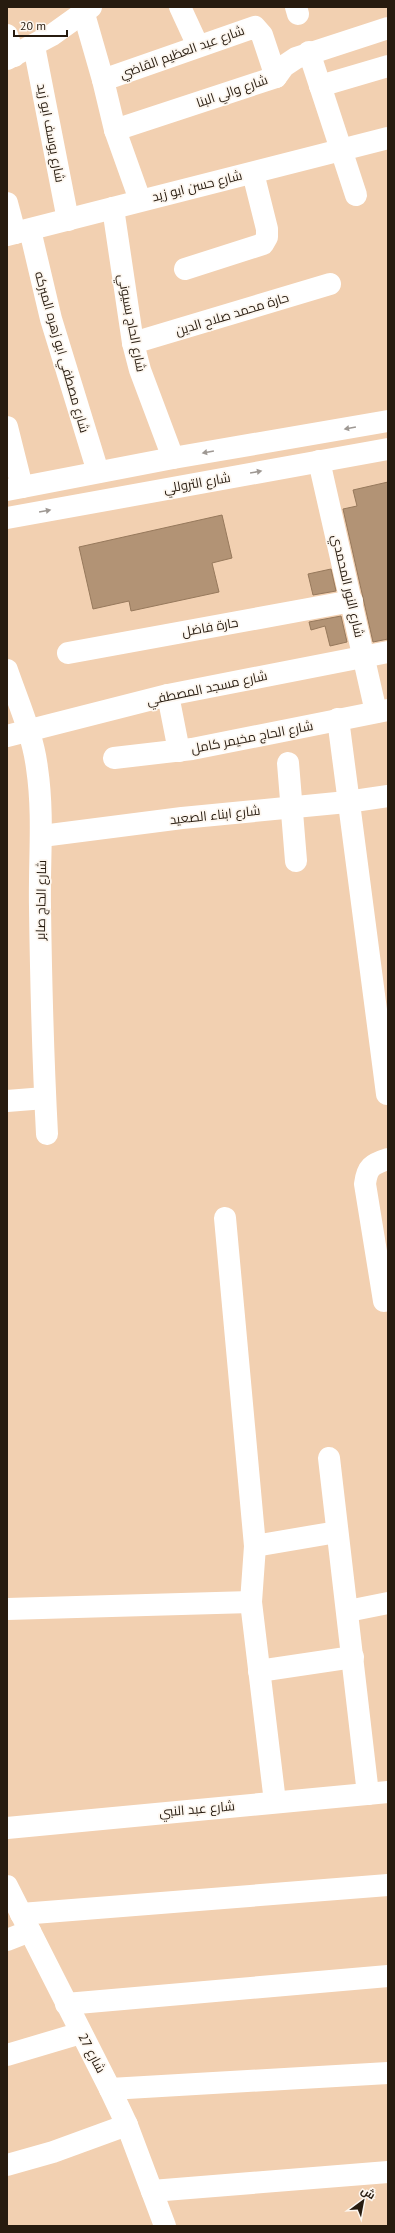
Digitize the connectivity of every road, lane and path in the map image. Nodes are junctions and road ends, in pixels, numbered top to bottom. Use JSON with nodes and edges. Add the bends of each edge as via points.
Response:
{"nodes":[{"id":1,"x":180,"y":7,"type":"edge"},
{"id":2,"x":86,"y":9,"type":"edge"},
{"id":3,"x":388,"y":28,"type":"edge"},
{"id":4,"x":7,"y":35,"type":"edge"},
{"id":5,"x":34,"y":46,"type":"junction"},
{"id":6,"x":198,"y":46,"type":"junction"},
{"id":7,"x":309,"y":52,"type":"junction"},
{"id":8,"x":11,"y":57,"type":"edge"},
{"id":9,"x":388,"y":66,"type":"edge"},
{"id":10,"x":276,"y":76,"type":"junction"},
{"id":11,"x":103,"y":80,"type":"junction"},
{"id":12,"x":320,"y":86,"type":"junction"},
{"id":13,"x":115,"y":130,"type":"junction"},
{"id":14,"x":388,"y":138,"type":"edge"},
{"id":15,"x":342,"y":151,"type":"junction"},
{"id":16,"x":253,"y":173,"type":"junction"},
{"id":17,"x":356,"y":195,"type":"dead end"},
{"id":18,"x":140,"y":200,"type":"junction"},
{"id":19,"x":7,"y":203,"type":"edge"},
{"id":20,"x":113,"y":208,"type":"junction"},
{"id":21,"x":68,"y":220,"type":"junction"},
{"id":22,"x":17,"y":233,"type":"edge"},
{"id":23,"x":185,"y":269,"type":"dead end"},
{"id":24,"x":330,"y":284,"type":"dead end"},
{"id":25,"x":133,"y":343,"type":"junction"},
{"id":26,"x":388,"y":421,"type":"edge"},
{"id":27,"x":7,"y":427,"type":"edge"},
{"id":28,"x":388,"y":449,"type":"edge"},
{"id":29,"x":172,"y":458,"type":"junction"},
{"id":30,"x":319,"y":461,"type":"junction"},
{"id":31,"x":98,"y":472,"type":"junction"},
{"id":32,"x":14,"y":488,"type":"edge"},
{"id":33,"x":7,"y":518,"type":"edge"},
{"id":34,"x":352,"y":601,"type":"junction"},
{"id":35,"x":388,"y":652,"type":"edge"},
{"id":36,"x":68,"y":653,"type":"dead end"},
{"id":37,"x":364,"y":657,"type":"junction"},
{"id":38,"x":7,"y":670,"type":"edge"},
{"id":39,"x":168,"y":695,"type":"junction"},
{"id":40,"x":382,"y":711,"type":"edge"},
{"id":41,"x":338,"y":719,"type":"junction"},
{"id":42,"x":28,"y":732,"type":"junction"},
{"id":43,"x":7,"y":736,"type":"edge"},
{"id":44,"x":179,"y":750,"type":"junction"},
{"id":45,"x":114,"y":758,"type":"dead end"},
{"id":46,"x":288,"y":762,"type":"dead end"},
{"id":47,"x":388,"y":796,"type":"edge"},
{"id":48,"x":348,"y":802,"type":"junction"},
{"id":49,"x":292,"y":808,"type":"junction"},
{"id":50,"x":42,"y":836,"type":"junction"},
{"id":51,"x":296,"y":861,"type":"dead end"},
{"id":52,"x":381,"y":999,"type":"edge"},
{"id":53,"x":387,"y":1094,"type":"dead end"},
{"id":54,"x":45,"y":1098,"type":"junction"},
{"id":55,"x":7,"y":1101,"type":"edge"},
{"id":56,"x":47,"y":1134,"type":"dead end"},
{"id":57,"x":388,"y":1158,"type":"edge"},
{"id":58,"x":225,"y":1218,"type":"dead end"},
{"id":59,"x":384,"y":1301,"type":"dead end"},
{"id":60,"x":329,"y":1458,"type":"dead end"},
{"id":61,"x":338,"y":1532,"type":"junction"},
{"id":62,"x":255,"y":1546,"type":"junction"},
{"id":63,"x":251,"y":1602,"type":"junction"},
{"id":64,"x":388,"y":1603,"type":"edge"},
{"id":65,"x":7,"y":1609,"type":"edge"},
{"id":66,"x":348,"y":1611,"type":"junction"},
{"id":67,"x":352,"y":1657,"type":"junction"},
{"id":68,"x":259,"y":1672,"type":"junction"},
{"id":69,"x":378,"y":1793,"type":"edge"},
{"id":70,"x":275,"y":1802,"type":"junction"},
{"id":71,"x":7,"y":1828,"type":"edge"},
{"id":72,"x":388,"y":1885,"type":"edge"},
{"id":73,"x":7,"y":1886,"type":"edge"},
{"id":74,"x":25,"y":1922,"type":"junction"},
{"id":75,"x":7,"y":1940,"type":"edge"},
{"id":76,"x":388,"y":1976,"type":"edge"},
{"id":77,"x":66,"y":2004,"type":"junction"},
{"id":78,"x":81,"y":2033,"type":"junction"},
{"id":79,"x":7,"y":2055,"type":"edge"},
{"id":80,"x":388,"y":2073,"type":"edge"},
{"id":81,"x":110,"y":2089,"type":"junction"},
{"id":82,"x":127,"y":2125,"type":"junction"},
{"id":83,"x":7,"y":2165,"type":"edge"},
{"id":84,"x":388,"y":2172,"type":"edge"},
{"id":85,"x":152,"y":2190,"type":"junction"},
{"id":86,"x":165,"y":2226,"type":"edge"}],
"edges":[{"from":1,"to":6,"type":"street"},
{"from":2,"to":5,"type":"street"},
{"from":2,"to":11,"type":"street"},
{"from":3,"to":7,"type":"street","name":"شارع والي البنا"},
{"from":4,"to":8,"type":"street"},
{"from":5,"to":8,"type":"street"},
{"from":5,"to":21,"type":"street","name":"شارع يوسف ابو زيد"},
{"from":6,"to":10,"type":"street","name":"شارع عبد العظيم القاضي","via":[[255,27],[262,35]]},
{"from":6,"to":11,"type":"street","name":"شارع عبد العظيم القاضي"},
{"from":7,"to":10,"type":"street","name":"شارع والي البنا","via":[[284,66]]},
{"from":7,"to":12,"type":"street"},
{"from":9,"to":12,"type":"street"},
{"from":10,"to":13,"type":"street","name":"شارع والي البنا"},
{"from":11,"to":13,"type":"street"},
{"from":12,"to":15,"type":"street"},
{"from":13,"to":18,"type":"street"},
{"from":14,"to":15,"type":"street","name":"شارع حسن ابو زيد"},
{"from":15,"to":16,"type":"street","name":"شارع حسن ابو زيد"},
{"from":15,"to":17,"type":"street"},
{"from":16,"to":18,"type":"street","name":"شارع حسن ابو زيد"},
{"from":16,"to":23,"type":"street","via":[[267,229],[267,237],[263,244]]},
{"from":18,"to":20,"type":"street","name":"شارع حسن ابو زيد"},
{"from":19,"to":22,"type":"street","name":"شارع مصطفي ابو زهره المبركه"},
{"from":20,"to":21,"type":"street","name":"شارع حسن ابو زيد"},
{"from":20,"to":25,"type":"street","name":"شارع الحاج بسيوني"},
{"from":21,"to":22,"type":"street","name":"شارع حسن ابو زيد"},
{"from":22,"to":31,"type":"street","name":"شارع مصطفي ابو زهره المبركه","via":[[51,319]]},
{"from":24,"to":25,"type":"street","name":"حارة محمد صلاح الدين"},
{"from":25,"to":29,"type":"street","name":"شارع الحاج بسيوني","via":[[140,370]]},
{"from":26,"to":29,"type":"street","one_way":true},
{"from":27,"to":32,"type":"street"},
{"from":28,"to":30,"type":"street","name":"شارع التروللي"},
{"from":29,"to":31,"type":"street"},
{"from":33,"to":30,"type":"street","name":"شارع التروللي","one_way":true},
{"from":30,"to":34,"type":"street","name":"شارع النور المحمدي"},
{"from":31,"to":32,"type":"street"},
{"from":34,"to":36,"type":"street","name":"حارة فاضل"},
{"from":34,"to":37,"type":"street","name":"شارع النور المحمدي"},
{"from":35,"to":37,"type":"street","name":"شارع مسجد المصطفي"},
{"from":37,"to":39,"type":"street","name":"شارع مسجد المصطفي"},
{"from":37,"to":40,"type":"street","name":"شارع النور المحمدي"},
{"from":38,"to":42,"type":"street","name":"شارع الحاج صابر"},
{"from":39,"to":42,"type":"street","name":"شارع مسجد المصطفي"},
{"from":39,"to":44,"type":"street"},
{"from":40,"to":41,"type":"street","name":"شارع الحاج مخيمر كامل"},
{"from":41,"to":44,"type":"street","name":"شارع الحاج مخيمر كامل"},
{"from":41,"to":48,"type":"street"},
{"from":42,"to":43,"type":"street","name":"شارع مسجد المصطفي"},
{"from":42,"to":50,"type":"street","name":"شارع الحاج صابر","via":[[37,768]]},
{"from":44,"to":45,"type":"street","name":"شارع الحاج مخيمر كامل"},
{"from":46,"to":49,"type":"street"},
{"from":47,"to":48,"type":"street","name":"شارع ابناء الصعيد"},
{"from":48,"to":49,"type":"street","name":"شارع ابناء الصعيد"},
{"from":48,"to":52,"type":"street"},
{"from":49,"to":50,"type":"street","name":"شارع ابناء الصعيد"},
{"from":49,"to":51,"type":"street"},
{"from":50,"to":54,"type":"street","name":"شارع الحاج صابر","via":[[40,956]]},
{"from":52,"to":53,"type":"street"},
{"from":54,"to":55,"type":"street"},
{"from":54,"to":56,"type":"street","name":"شارع الحاج صابر"},
{"from":57,"to":59,"type":"street","via":[[376,1163],[367,1171],[365,1184]]},
{"from":58,"to":62,"type":"street"},
{"from":60,"to":61,"type":"street"},
{"from":61,"to":62,"type":"street"},
{"from":61,"to":66,"type":"street"},
{"from":62,"to":63,"type":"street"},
{"from":63,"to":65,"type":"street"},
{"from":63,"to":68,"type":"street"},
{"from":64,"to":66,"type":"street"},
{"from":66,"to":67,"type":"street"},
{"from":67,"to":68,"type":"street"},
{"from":67,"to":69,"type":"street"},
{"from":68,"to":70,"type":"street"},
{"from":69,"to":70,"type":"street","name":"شارع عبد النبي"},
{"from":70,"to":71,"type":"street","name":"شارع عبد النبي"},
{"from":72,"to":74,"type":"street"},
{"from":73,"to":74,"type":"street","name":"شارع 27"},
{"from":74,"to":75,"type":"street"},
{"from":74,"to":77,"type":"street","name":"شارع 27"},
{"from":76,"to":77,"type":"street"},
{"from":77,"to":78,"type":"street","name":"شارع 27"},
{"from":78,"to":79,"type":"street"},
{"from":78,"to":81,"type":"street","name":"شارع 27"},
{"from":80,"to":81,"type":"street"},
{"from":81,"to":82,"type":"street","name":"شارع 27"},
{"from":82,"to":83,"type":"street","via":[[53,2152]]},
{"from":82,"to":85,"type":"street","name":"شارع 27"},
{"from":84,"to":85,"type":"street"},
{"from":85,"to":86,"type":"street","name":"شارع 27"}]}
